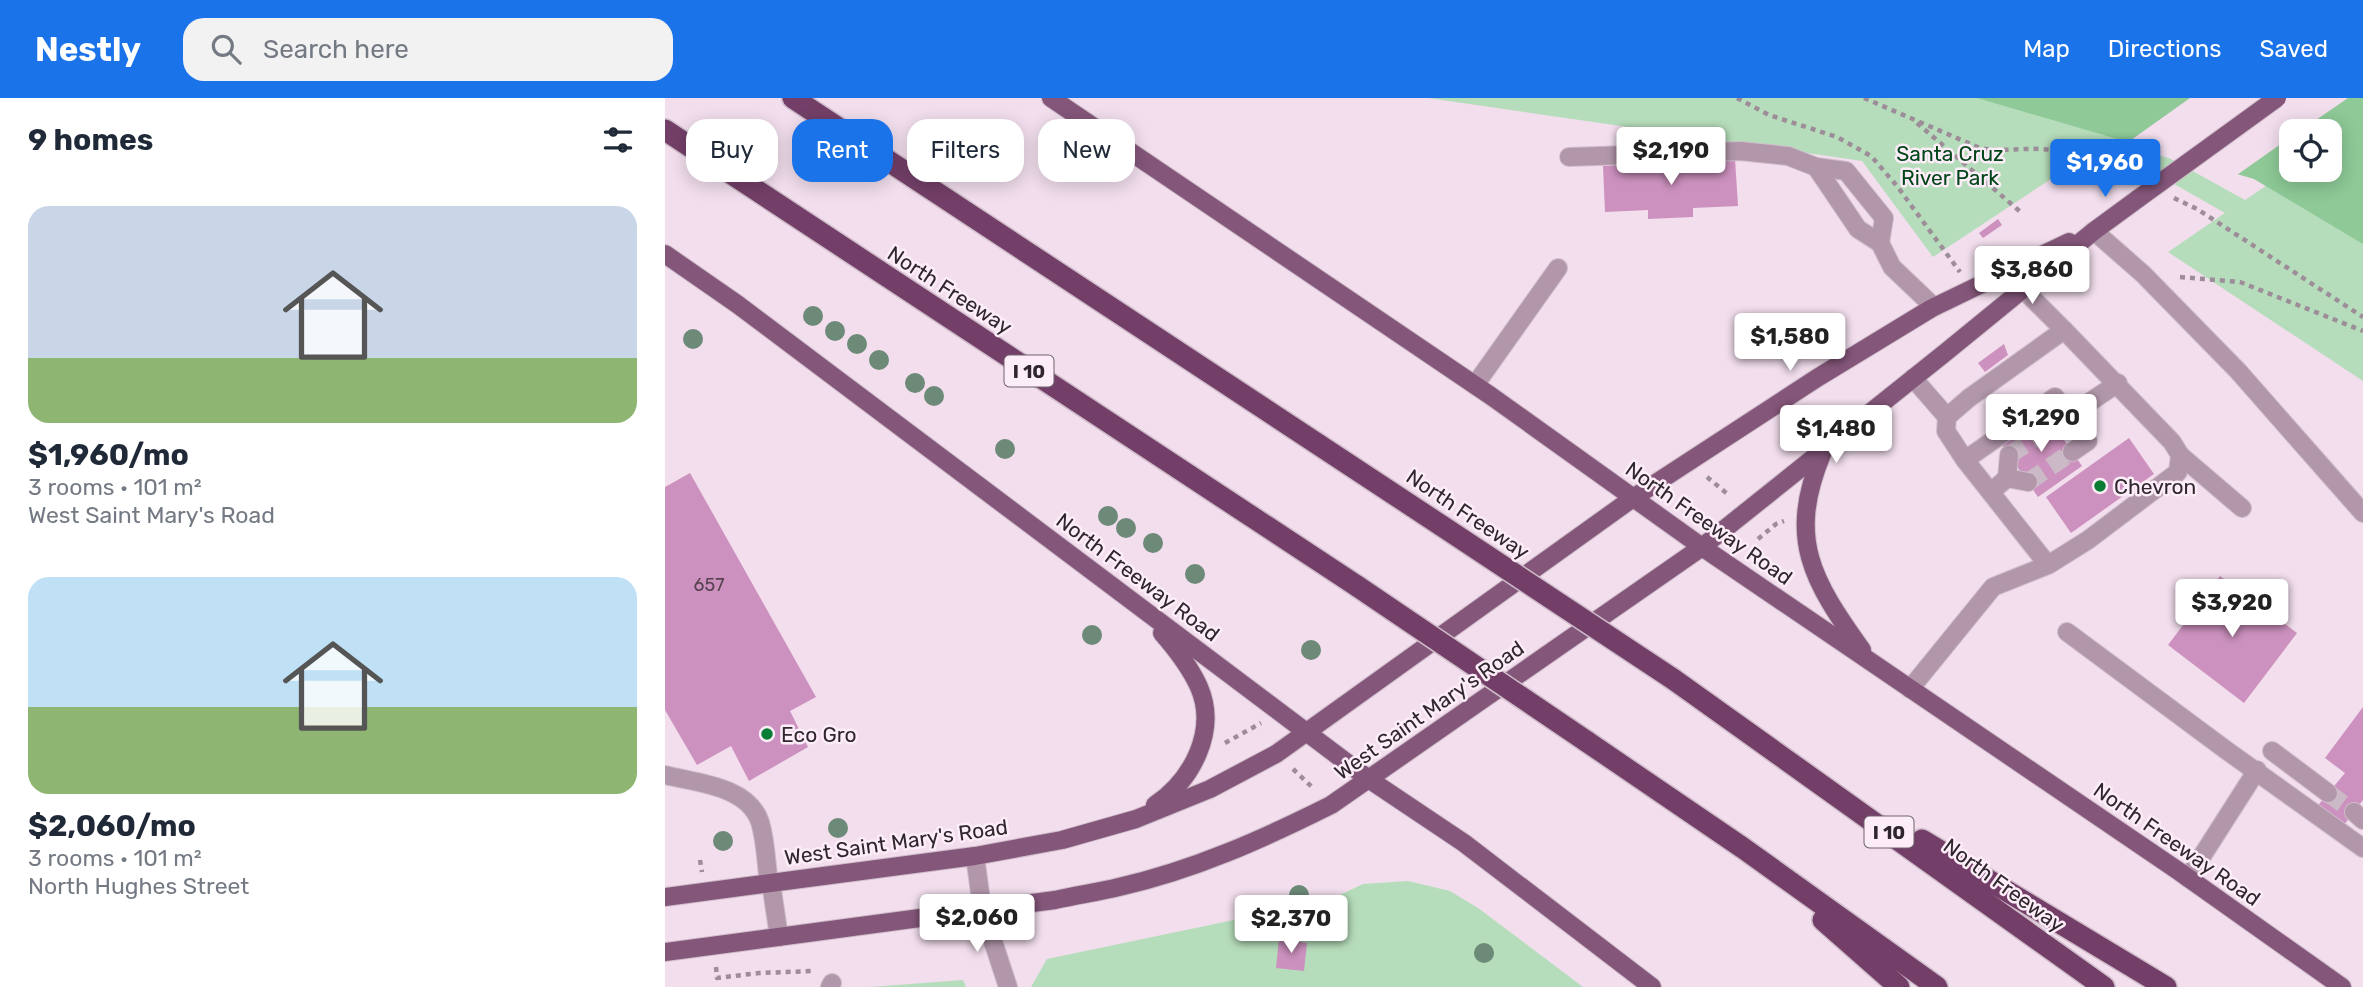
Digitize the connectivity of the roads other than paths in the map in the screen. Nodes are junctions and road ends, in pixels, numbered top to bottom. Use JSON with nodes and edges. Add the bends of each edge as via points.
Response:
{"nodes":[{"id":1,"x":793,"y":98,"type":"edge"},
{"id":2,"x":1051,"y":98,"type":"edge"},
{"id":3,"x":2277,"y":98,"type":"edge"},
{"id":4,"x":665,"y":132,"type":"edge"},
{"id":5,"x":1570,"y":157,"type":"dead end"},
{"id":6,"x":1816,"y":167,"type":"junction"},
{"id":7,"x":2094,"y":230,"type":"junction"},
{"id":8,"x":1880,"y":243,"type":"junction"},
{"id":9,"x":665,"y":254,"type":"edge"},
{"id":10,"x":1558,"y":268,"type":"dead end"},
{"id":11,"x":2023,"y":289,"type":"junction"},
{"id":12,"x":1934,"y":307,"type":"junction"},
{"id":13,"x":2064,"y":330,"type":"junction"},
{"id":14,"x":1913,"y":378,"type":"junction"},
{"id":15,"x":2117,"y":383,"type":"junction"},
{"id":16,"x":1475,"y":385,"type":"junction"},
{"id":17,"x":1947,"y":416,"type":"junction"},
{"id":18,"x":2062,"y":421,"type":"junction"},
{"id":19,"x":1823,"y":451,"type":"junction"},
{"id":20,"x":2072,"y":452,"type":"dead end"},
{"id":21,"x":2009,"y":455,"type":"dead end"},
{"id":22,"x":2181,"y":455,"type":"junction"},
{"id":23,"x":1965,"y":460,"type":"junction"},
{"id":24,"x":2007,"y":478,"type":"junction"},
{"id":25,"x":2028,"y":482,"type":"dead end"},
{"id":26,"x":1991,"y":492,"type":"junction"},
{"id":27,"x":1633,"y":498,"type":"junction"},
{"id":28,"x":2242,"y":508,"type":"dead end"},
{"id":29,"x":2363,"y":513,"type":"edge"},
{"id":30,"x":1702,"y":547,"type":"junction"},
{"id":31,"x":2048,"y":565,"type":"junction"},
{"id":32,"x":1135,"y":605,"type":"junction"},
{"id":33,"x":2067,"y":632,"type":"dead end"},
{"id":34,"x":1870,"y":661,"type":"junction"},
{"id":35,"x":1910,"y":689,"type":"junction"},
{"id":36,"x":1308,"y":732,"type":"junction"},
{"id":37,"x":2272,"y":751,"type":"dead end"},
{"id":38,"x":1793,"y":763,"type":"junction"},
{"id":39,"x":2257,"y":770,"type":"junction"},
{"id":40,"x":665,"y":775,"type":"edge"},
{"id":41,"x":1370,"y":780,"type":"junction"},
{"id":42,"x":2329,"y":793,"type":"tunnel mouth"},
{"id":43,"x":1136,"y":818,"type":"junction"},
{"id":44,"x":1743,"y":848,"type":"junction"},
{"id":45,"x":2363,"y":848,"type":"edge"},
{"id":46,"x":975,"y":856,"type":"junction"},
{"id":47,"x":2188,"y":878,"type":"junction"},
{"id":48,"x":770,"y":883,"type":"junction"},
{"id":49,"x":665,"y":897,"type":"edge"},
{"id":50,"x":982,"y":908,"type":"junction"},
{"id":51,"x":779,"y":937,"type":"junction"},
{"id":52,"x":665,"y":952,"type":"edge"},
{"id":53,"x":1008,"y":987,"type":"edge"},
{"id":54,"x":1652,"y":987,"type":"edge"},
{"id":55,"x":1899,"y":987,"type":"edge"},
{"id":56,"x":1937,"y":987,"type":"edge"},
{"id":57,"x":2104,"y":987,"type":"edge"},
{"id":58,"x":2166,"y":987,"type":"edge"},
{"id":59,"x":2341,"y":987,"type":"edge"}],
"edges":[{"from":1,"to":38,"type":"highway","name":"North Freeway","number":"I 10","bridge":true},
{"from":2,"to":16,"type":"main road","name":"North Freeway Road"},
{"from":3,"to":7,"type":"main road","name":"West Saint Mary's Road","bridge":true},
{"from":4,"to":44,"type":"highway","name":"North Freeway","number":"I 10","bridge":true,"via":[[1357,586]]},
{"from":5,"to":6,"type":"street","via":[[1740,151],[1788,156]]},
{"from":6,"to":8,"type":"street","via":[[1858,229]]},
{"from":6,"to":8,"type":"street","via":[[1846,171],[1884,218]]},
{"from":7,"to":11,"type":"main road","name":"West Saint Mary's Road"},
{"from":7,"to":12,"type":"main road","name":"West Saint Mary's Road"},
{"from":7,"to":29,"type":"street","via":[[2238,371]]},
{"from":8,"to":12,"type":"street","via":[[1892,267]]},
{"from":9,"to":32,"type":"main road","name":"North Freeway Road"},
{"from":10,"to":16,"type":"street"},
{"from":11,"to":13,"type":"street"},
{"from":11,"to":14,"type":"main road","name":"West Saint Mary's Road"},
{"from":12,"to":27,"type":"main road","name":"West Saint Mary's Road"},
{"from":13,"to":15,"type":"street"},
{"from":13,"to":17,"type":"street"},
{"from":14,"to":17,"type":"street"},
{"from":14,"to":19,"type":"main road","name":"West Saint Mary's Road"},
{"from":15,"to":18,"type":"street"},
{"from":15,"to":22,"type":"street"},
{"from":16,"to":27,"type":"main road","name":"North Freeway Road"},
{"from":17,"to":23,"type":"street","via":[[1946,431]]},
{"from":18,"to":20,"type":"street","via":[[2088,442]]},
{"from":18,"to":23,"type":"street","via":[[2055,397]]},
{"from":19,"to":30,"type":"main road","name":"West Saint Mary's Road"},
{"from":19,"to":34,"type":"main road","via":[[1806,501],[1809,554],[1825,596]]},
{"from":21,"to":24,"type":"street"},
{"from":22,"to":28,"type":"street"},
{"from":22,"to":31,"type":"street","via":[[2178,472]]},
{"from":23,"to":26,"type":"street"},
{"from":24,"to":25,"type":"street"},
{"from":24,"to":26,"type":"street"},
{"from":26,"to":31,"type":"street"},
{"from":27,"to":30,"type":"main road","name":"North Freeway Road"},
{"from":27,"to":36,"type":"main road","name":"West Saint Mary's Road"},
{"from":30,"to":34,"type":"main road","name":"North Freeway Road"},
{"from":30,"to":41,"type":"main road","name":"West Saint Mary's Road"},
{"from":31,"to":35,"type":"street","via":[[1993,587]]},
{"from":32,"to":36,"type":"main road","name":"North Freeway Road"},
{"from":32,"to":43,"type":"main road","via":[[1189,669],[1200,688],[1205,717],[1202,744],[1191,768],[1167,797]]},
{"from":33,"to":39,"type":"street"},
{"from":34,"to":35,"type":"main road","name":"North Freeway Road"},
{"from":35,"to":47,"type":"main road","name":"North Freeway Road"},
{"from":36,"to":41,"type":"main road","name":"North Freeway Road"},
{"from":36,"to":43,"type":"main road","name":"West Saint Mary's Road","via":[[1242,773]]},
{"from":37,"to":42,"type":"street"},
{"from":38,"to":57,"type":"highway","name":"North Freeway","number":"I 10"},
{"from":38,"to":58,"type":"highway"},
{"from":39,"to":45,"type":"street"},
{"from":39,"to":47,"type":"street"},
{"from":40,"to":48,"type":"street","via":[[725,790],[747,802],[759,820]]},
{"from":41,"to":50,"type":"main road","name":"West Saint Mary's Road","via":[[1281,830],[1175,871],[1068,897]]},
{"from":41,"to":54,"type":"main road","name":"North Freeway Road","via":[[1464,843]]},
{"from":43,"to":46,"type":"main road","name":"West Saint Mary's Road","via":[[1062,840]]},
{"from":44,"to":55,"type":"highway"},
{"from":44,"to":56,"type":"highway","name":"North Freeway","number":"I 10"},
{"from":46,"to":48,"type":"main road","name":"West Saint Mary's Road"},
{"from":46,"to":50,"type":"street"},
{"from":47,"to":59,"type":"main road","name":"North Freeway Road"},
{"from":48,"to":49,"type":"main road","name":"West Saint Mary's Road"},
{"from":48,"to":51,"type":"street"},
{"from":50,"to":51,"type":"main road","name":"West Saint Mary's Road"},
{"from":50,"to":53,"type":"street"},
{"from":51,"to":52,"type":"main road","name":"West Saint Mary's Road"}]}
